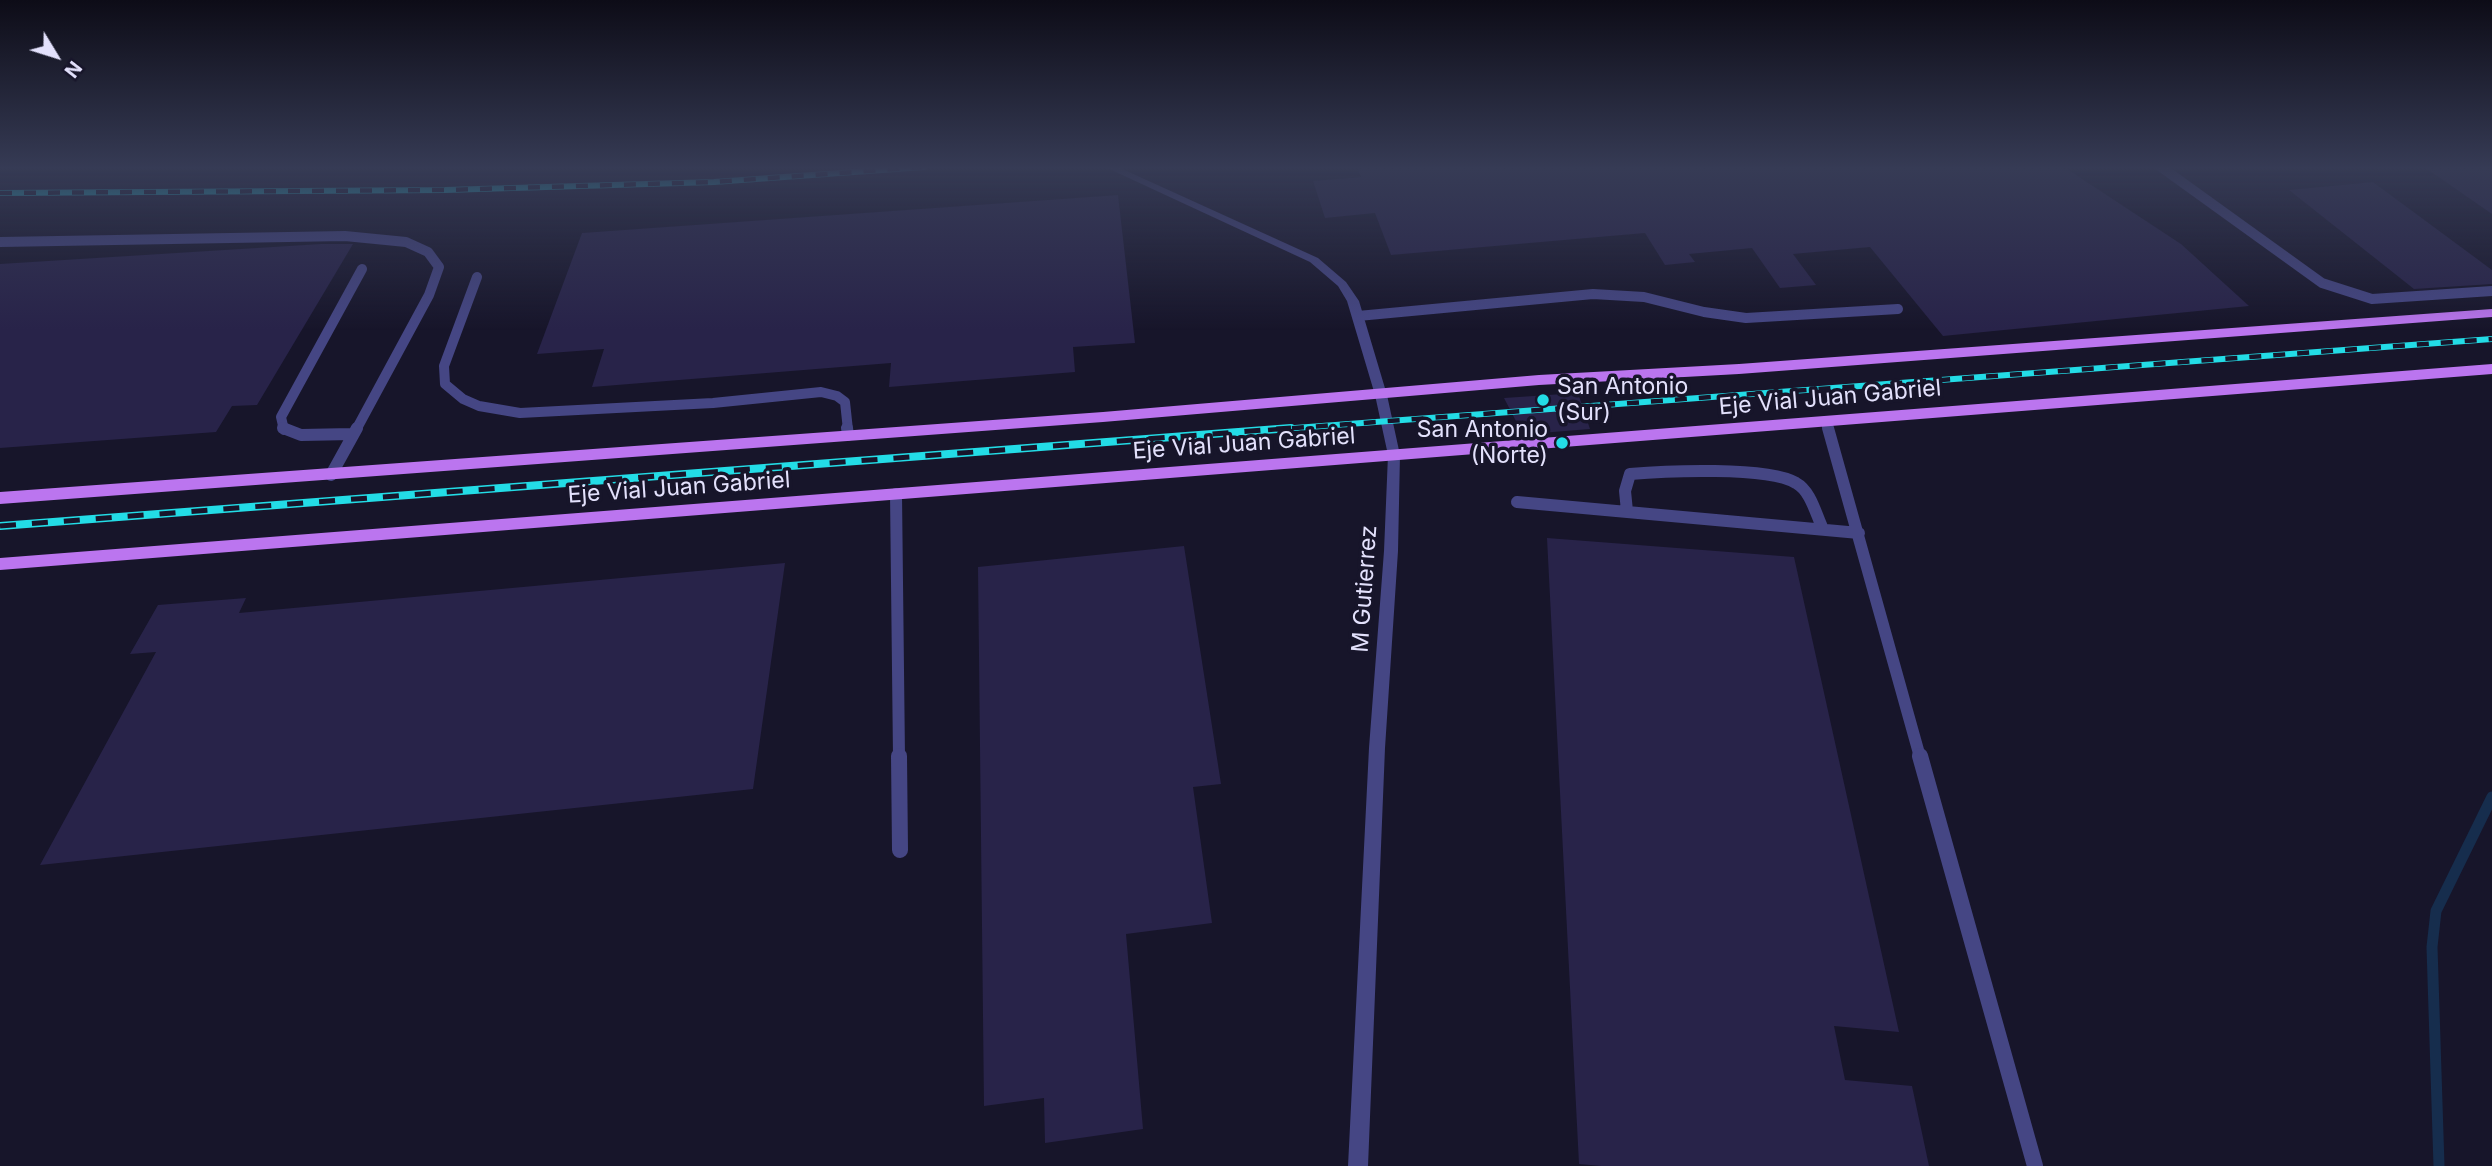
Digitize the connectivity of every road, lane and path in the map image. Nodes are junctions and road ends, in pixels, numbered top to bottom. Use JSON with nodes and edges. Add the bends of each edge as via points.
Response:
{"nodes":[{"id":1,"x":1229,"y":221,"type":"edge"},
{"id":2,"x":2237,"y":221,"type":"edge"},
{"id":3,"x":0,"y":242,"type":"edge"},
{"id":4,"x":362,"y":269,"type":"dead end"},
{"id":5,"x":477,"y":277,"type":"dead end"},
{"id":6,"x":2492,"y":290,"type":"edge"},
{"id":7,"x":1898,"y":309,"type":"dead end"},
{"id":8,"x":2492,"y":313,"type":"edge"},
{"id":9,"x":1358,"y":316,"type":"junction"},
{"id":10,"x":2492,"y":369,"type":"edge"},
{"id":11,"x":1381,"y":395,"type":"junction"},
{"id":12,"x":1826,"y":421,"type":"junction"},
{"id":13,"x":352,"y":434,"type":"junction"},
{"id":14,"x":848,"y":435,"type":"junction"},
{"id":15,"x":1394,"y":455,"type":"junction"},
{"id":16,"x":331,"y":475,"type":"junction"},
{"id":17,"x":896,"y":494,"type":"junction"},
{"id":18,"x":0,"y":498,"type":"edge"},
{"id":19,"x":1517,"y":502,"type":"dead end"},
{"id":20,"x":1627,"y":512,"type":"junction"},
{"id":21,"x":1823,"y":529,"type":"junction"},
{"id":22,"x":1858,"y":533,"type":"junction"},
{"id":23,"x":0,"y":564,"type":"edge"},
{"id":24,"x":900,"y":850,"type":"dead end"},
{"id":25,"x":1359,"y":1166,"type":"edge"},
{"id":26,"x":2035,"y":1166,"type":"edge"}],
"edges":[{"from":1,"to":9,"type":"street","name":"M Gutierrez","via":[[1314,260],[1342,284]]},
{"from":2,"to":6,"type":"lane","via":[[2322,283],[2347,293],[2372,299]]},
{"from":3,"to":13,"type":"lane","via":[[345,236],[406,242],[428,252],[439,267],[429,295]]},
{"from":4,"to":13,"type":"lane","via":[[281,417],[281,426],[291,433]]},
{"from":5,"to":14,"type":"lane","via":[[444,366],[445,384],[479,406],[520,413],[821,392],[845,402]]},
{"from":7,"to":9,"type":"lane","via":[[1746,318],[1644,297],[1592,294]]},
{"from":8,"to":11,"type":"main road","name":"Eje Vial Juan Gabriel"},
{"from":9,"to":11,"type":"street","name":"M Gutierrez"},
{"from":10,"to":12,"type":"main road","name":"Eje Vial Juan Gabriel"},
{"from":11,"to":14,"type":"main road","name":"Eje Vial Juan Gabriel"},
{"from":11,"to":15,"type":"street","name":"M Gutierrez"},
{"from":12,"to":15,"type":"main road","name":"Eje Vial Juan Gabriel"},
{"from":12,"to":22,"type":"lane"},
{"from":13,"to":16,"type":"lane"},
{"from":14,"to":16,"type":"main road","name":"Eje Vial Juan Gabriel"},
{"from":15,"to":17,"type":"main road","name":"Eje Vial Juan Gabriel"},
{"from":15,"to":25,"type":"street","name":"M Gutierrez"},
{"from":16,"to":18,"type":"main road","name":"Eje Vial Juan Gabriel"},
{"from":17,"to":23,"type":"main road","name":"Eje Vial Juan Gabriel"},
{"from":17,"to":24,"type":"lane"},
{"from":19,"to":20,"type":"lane"},
{"from":20,"to":21,"type":"lane"},
{"from":20,"to":21,"type":"lane","via":[[1625,491],[1630,474],[1741,474],[1795,481]]},
{"from":21,"to":22,"type":"lane"},
{"from":22,"to":26,"type":"lane"}]}
